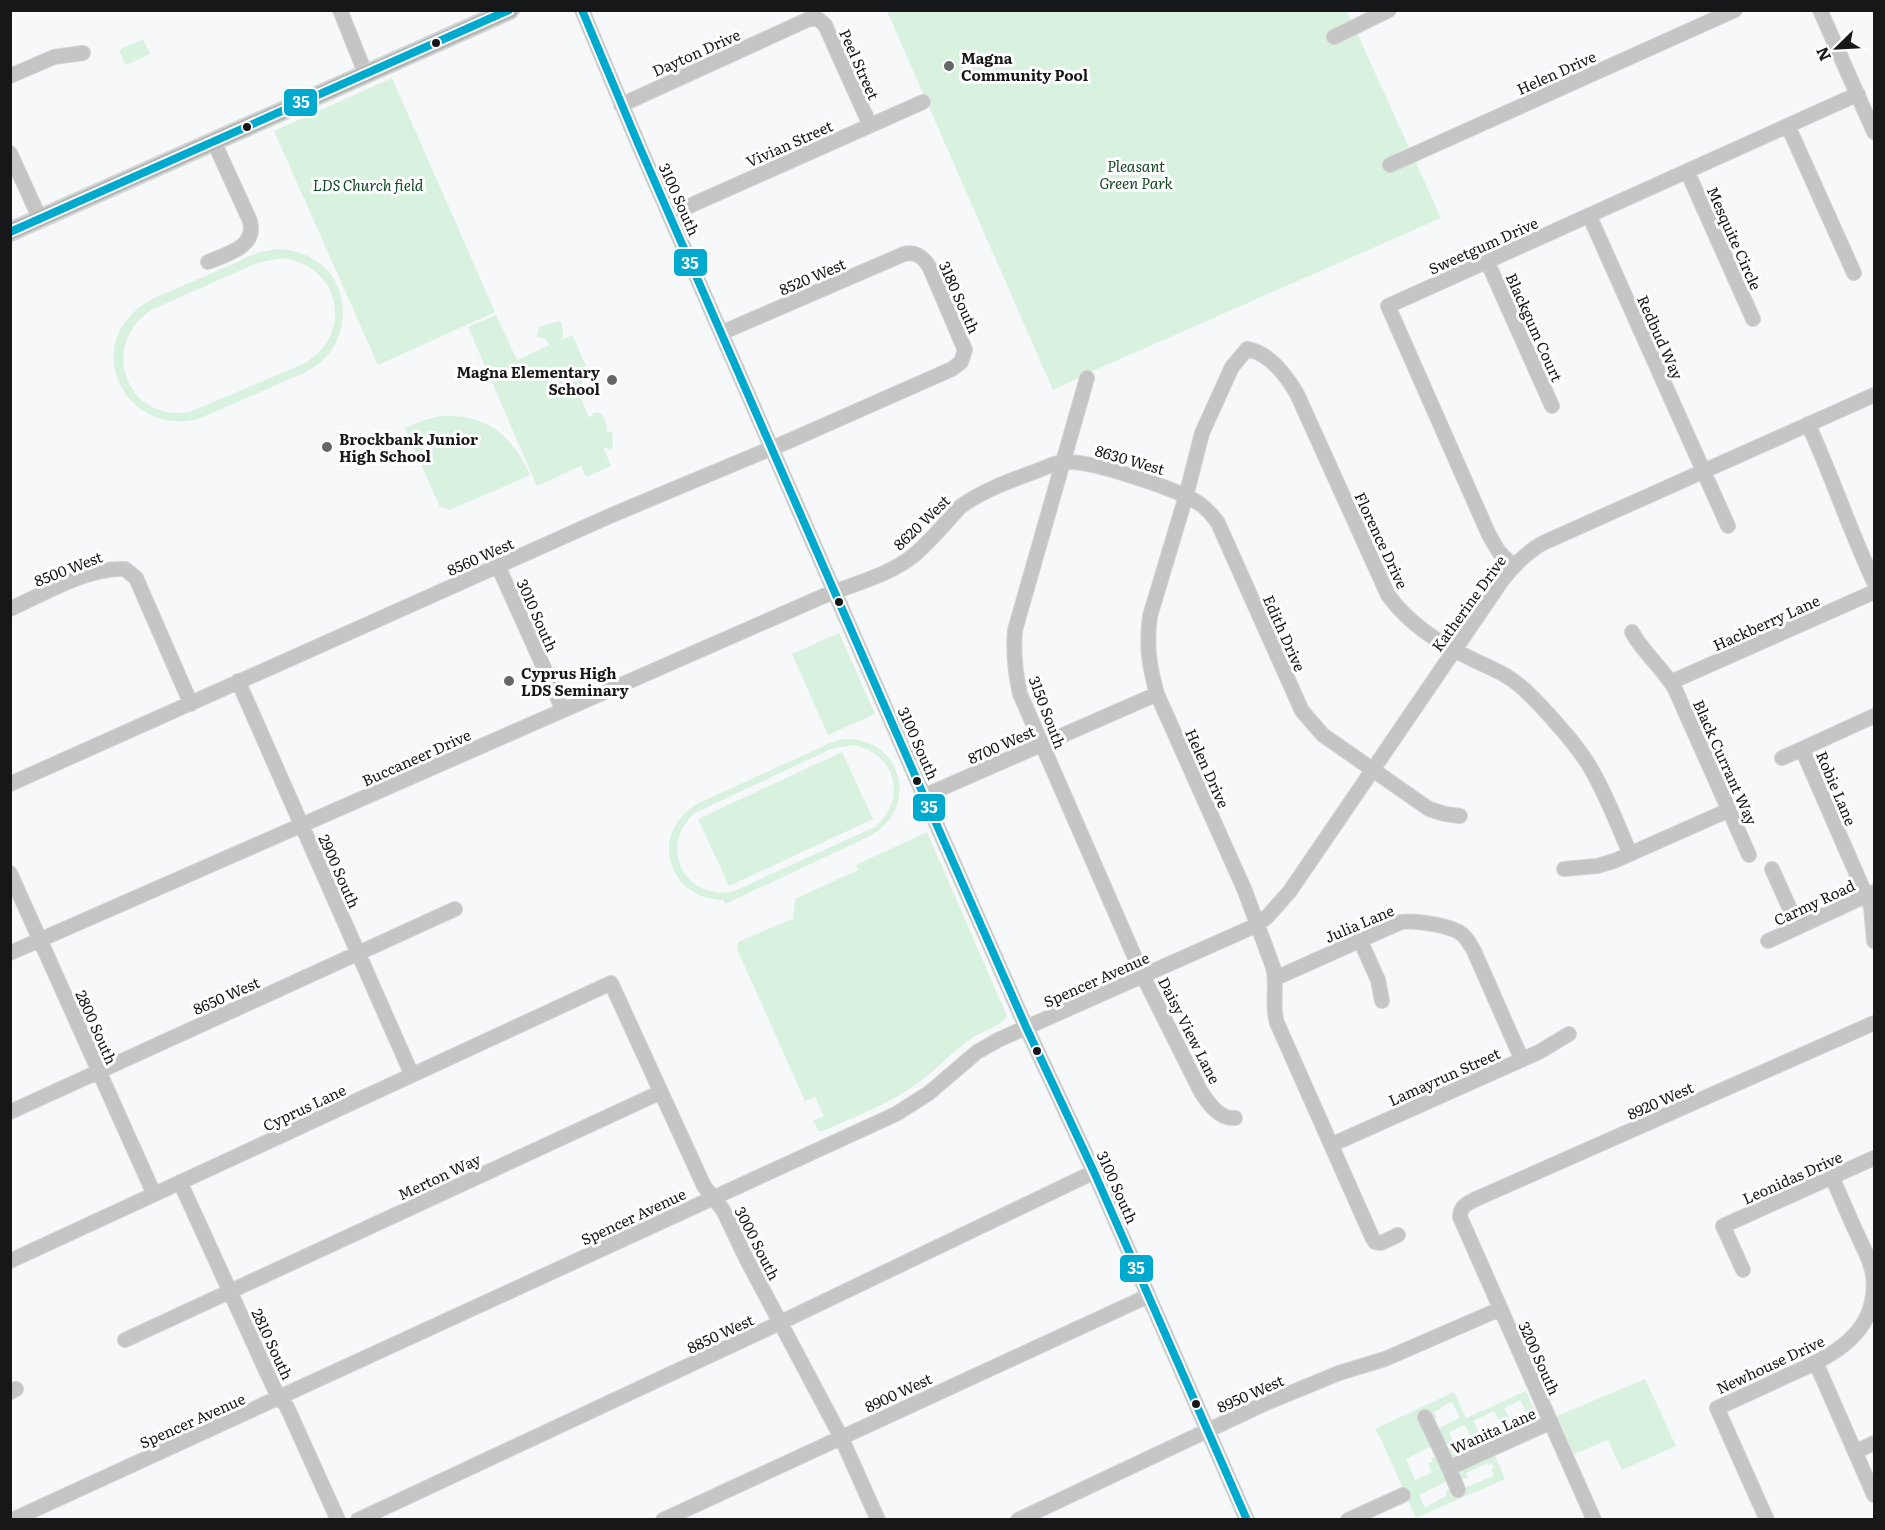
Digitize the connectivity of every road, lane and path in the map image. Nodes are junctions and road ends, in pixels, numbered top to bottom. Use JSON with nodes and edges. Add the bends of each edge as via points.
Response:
{"nodes":[{"id":1,"x":340,"y":10,"type":"edge"},
{"id":2,"x":510,"y":10,"type":"edge"},
{"id":3,"x":582,"y":10,"type":"edge"},
{"id":4,"x":1389,"y":10,"type":"edge"},
{"id":5,"x":1735,"y":10,"type":"edge"},
{"id":6,"x":1820,"y":10,"type":"edge"},
{"id":7,"x":818,"y":19,"type":"joint"},
{"id":8,"x":1334,"y":37,"type":"dead end"},
{"id":9,"x":83,"y":53,"type":"dead end"},
{"id":10,"x":366,"y":75,"type":"junction"},
{"id":11,"x":10,"y":76,"type":"edge"},
{"id":12,"x":1858,"y":94,"type":"junction"},
{"id":13,"x":923,"y":102,"type":"dead end"},
{"id":14,"x":621,"y":105,"type":"junction"},
{"id":15,"x":870,"y":125,"type":"junction"},
{"id":16,"x":1788,"y":126,"type":"junction"},
{"id":17,"x":1875,"y":132,"type":"edge"},
{"id":18,"x":214,"y":142,"type":"junction"},
{"id":19,"x":10,"y":153,"type":"edge"},
{"id":20,"x":1390,"y":165,"type":"dead end"},
{"id":21,"x":1687,"y":171,"type":"junction"},
{"id":22,"x":669,"y":215,"type":"junction"},
{"id":23,"x":1589,"y":215,"type":"junction"},
{"id":24,"x":40,"y":219,"type":"junction"},
{"id":25,"x":10,"y":232,"type":"edge"},
{"id":26,"x":916,"y":254,"type":"joint"},
{"id":27,"x":1487,"y":261,"type":"junction"},
{"id":28,"x":208,"y":262,"type":"dead end"},
{"id":29,"x":1854,"y":273,"type":"dead end"},
{"id":30,"x":1753,"y":319,"type":"dead end"},
{"id":31,"x":721,"y":333,"type":"junction"},
{"id":32,"x":1247,"y":349,"type":"joint"},
{"id":33,"x":962,"y":360,"type":"joint"},
{"id":34,"x":1087,"y":378,"type":"dead end"},
{"id":35,"x":1875,"y":395,"type":"edge"},
{"id":36,"x":1552,"y":406,"type":"dead end"},
{"id":37,"x":1808,"y":424,"type":"junction"},
{"id":38,"x":772,"y":448,"type":"junction"},
{"id":39,"x":1062,"y":462,"type":"junction"},
{"id":40,"x":1703,"y":472,"type":"junction"},
{"id":41,"x":1186,"y":496,"type":"junction"},
{"id":42,"x":1728,"y":526,"type":"dead end"},
{"id":43,"x":498,"y":566,"type":"junction"},
{"id":44,"x":1513,"y":566,"type":"junction"},
{"id":45,"x":1875,"y":582,"type":"edge"},
{"id":46,"x":835,"y":591,"type":"junction"},
{"id":47,"x":1875,"y":592,"type":"edge"},
{"id":48,"x":10,"y":609,"type":"edge"},
{"id":49,"x":1632,"y":632,"type":"dead end"},
{"id":50,"x":1454,"y":650,"type":"junction"},
{"id":51,"x":238,"y":681,"type":"junction"},
{"id":52,"x":1671,"y":682,"type":"junction"},
{"id":53,"x":1157,"y":694,"type":"junction"},
{"id":54,"x":191,"y":704,"type":"junction"},
{"id":55,"x":562,"y":710,"type":"junction"},
{"id":56,"x":1875,"y":716,"type":"edge"},
{"id":57,"x":1042,"y":744,"type":"junction"},
{"id":58,"x":1802,"y":749,"type":"junction"},
{"id":59,"x":1782,"y":758,"type":"dead end"},
{"id":60,"x":1372,"y":769,"type":"junction"},
{"id":61,"x":10,"y":784,"type":"edge"},
{"id":62,"x":924,"y":796,"type":"junction"},
{"id":63,"x":1729,"y":810,"type":"junction"},
{"id":64,"x":1460,"y":816,"type":"dead end"},
{"id":65,"x":301,"y":825,"type":"junction"},
{"id":66,"x":1630,"y":854,"type":"junction"},
{"id":67,"x":1749,"y":855,"type":"dead end"},
{"id":68,"x":1564,"y":869,"type":"dead end"},
{"id":69,"x":1772,"y":869,"type":"dead end"},
{"id":70,"x":10,"y":873,"type":"edge"},
{"id":71,"x":1870,"y":894,"type":"edge"},
{"id":72,"x":455,"y":909,"type":"dead end"},
{"id":73,"x":1257,"y":925,"type":"junction"},
{"id":74,"x":1798,"y":927,"type":"junction"},
{"id":75,"x":40,"y":940,"type":"junction"},
{"id":76,"x":1360,"y":940,"type":"junction"},
{"id":77,"x":1768,"y":941,"type":"dead end"},
{"id":78,"x":1875,"y":942,"type":"edge"},
{"id":79,"x":10,"y":953,"type":"edge"},
{"id":80,"x":358,"y":954,"type":"junction"},
{"id":81,"x":1143,"y":976,"type":"junction"},
{"id":82,"x":1275,"y":978,"type":"junction"},
{"id":83,"x":610,"y":982,"type":"joint"},
{"id":84,"x":1382,"y":1001,"type":"dead end"},
{"id":85,"x":1875,"y":1023,"type":"edge"},
{"id":86,"x":1026,"y":1027,"type":"junction"},
{"id":87,"x":1569,"y":1034,"type":"dead end"},
{"id":88,"x":1522,"y":1060,"type":"junction"},
{"id":89,"x":99,"y":1071,"type":"junction"},
{"id":90,"x":412,"y":1075,"type":"junction"},
{"id":91,"x":661,"y":1092,"type":"junction"},
{"id":92,"x":10,"y":1112,"type":"edge"},
{"id":93,"x":1235,"y":1118,"type":"dead end"},
{"id":94,"x":1331,"y":1145,"type":"junction"},
{"id":95,"x":1875,"y":1158,"type":"edge"},
{"id":96,"x":1094,"y":1172,"type":"junction"},
{"id":97,"x":1832,"y":1178,"type":"junction"},
{"id":98,"x":180,"y":1182,"type":"junction"},
{"id":99,"x":154,"y":1194,"type":"junction"},
{"id":100,"x":712,"y":1198,"type":"junction"},
{"id":101,"x":1461,"y":1210,"type":"joint"},
{"id":102,"x":1398,"y":1235,"type":"dead end"},
{"id":103,"x":10,"y":1261,"type":"edge"},
{"id":104,"x":1743,"y":1270,"type":"dead end"},
{"id":105,"x":231,"y":1290,"type":"junction"},
{"id":106,"x":1148,"y":1296,"type":"junction"},
{"id":107,"x":1500,"y":1309,"type":"junction"},
{"id":108,"x":781,"y":1322,"type":"junction"},
{"id":109,"x":125,"y":1340,"type":"dead end"},
{"id":110,"x":1816,"y":1363,"type":"junction"},
{"id":111,"x":280,"y":1398,"type":"junction"},
{"id":112,"x":1425,"y":1417,"type":"dead end"},
{"id":113,"x":1551,"y":1422,"type":"junction"},
{"id":114,"x":1208,"y":1432,"type":"junction"},
{"id":115,"x":841,"y":1437,"type":"junction"},
{"id":116,"x":1875,"y":1443,"type":"edge"},
{"id":117,"x":1855,"y":1452,"type":"junction"},
{"id":118,"x":1449,"y":1468,"type":"junction"},
{"id":119,"x":1458,"y":1490,"type":"dead end"},
{"id":120,"x":1403,"y":1494,"type":"dead end"},
{"id":121,"x":1875,"y":1495,"type":"edge"},
{"id":122,"x":368,"y":1518,"type":"edge"},
{"id":123,"x":12,"y":1520,"type":"edge"},
{"id":124,"x":338,"y":1520,"type":"edge"},
{"id":125,"x":663,"y":1520,"type":"edge"},
{"id":126,"x":878,"y":1520,"type":"edge"},
{"id":127,"x":1018,"y":1520,"type":"edge"},
{"id":128,"x":1247,"y":1520,"type":"edge"},
{"id":129,"x":1348,"y":1520,"type":"edge"},
{"id":130,"x":1594,"y":1520,"type":"edge"},
{"id":131,"x":1767,"y":1520,"type":"edge"}],
"edges":[{"from":1,"to":10,"type":"street"},
{"from":2,"to":10,"type":"main road"},
{"from":3,"to":14,"type":"street","name":"3100 South"},
{"from":4,"to":8,"type":"street"},
{"from":5,"to":20,"type":"street","name":"Helen Drive"},
{"from":6,"to":12,"type":"street"},
{"from":7,"to":14,"type":"street","name":"Dayton Drive","via":[[809,19]]},
{"from":7,"to":15,"type":"street","name":"Peel Street","via":[[825,25]]},
{"from":9,"to":11,"type":"street","via":[[54,57]]},
{"from":10,"to":18,"type":"main road"},
{"from":12,"to":16,"type":"street","name":"Sweetgum Drive"},
{"from":12,"to":17,"type":"street"},
{"from":13,"to":15,"type":"street","name":"Vivian Street"},
{"from":14,"to":22,"type":"street","name":"3100 South"},
{"from":15,"to":22,"type":"street","name":"Vivian Street"},
{"from":16,"to":21,"type":"street","name":"Sweetgum Drive"},
{"from":16,"to":29,"type":"street"},
{"from":18,"to":24,"type":"main road"},
{"from":18,"to":28,"type":"street","via":[[251,231],[242,247]]},
{"from":19,"to":24,"type":"street"},
{"from":21,"to":23,"type":"street","name":"Sweetgum Drive"},
{"from":21,"to":30,"type":"street","name":"Mesquite Circle"},
{"from":22,"to":31,"type":"street","name":"3100 South"},
{"from":23,"to":27,"type":"street","name":"Sweetgum Drive"},
{"from":23,"to":40,"type":"street","name":"Redbud Way"},
{"from":24,"to":25,"type":"main road"},
{"from":26,"to":31,"type":"street","name":"8520 West","via":[[904,254]]},
{"from":26,"to":33,"type":"street","name":"3180 South","via":[[930,268],[958,331],[964,347]]},
{"from":27,"to":36,"type":"street","name":"Blackgum Court"},
{"from":27,"to":44,"type":"street","name":"Sweetgum Drive","via":[[1388,306],[1489,535]]},
{"from":31,"to":38,"type":"street","name":"3100 South"},
{"from":32,"to":41,"type":"street","name":"Helen Drive","via":[[1232,367],[1212,408]]},
{"from":32,"to":50,"type":"street","name":"Florence Drive","via":[[1258,352],[1280,369],[1298,394],[1388,595],[1415,625]]},
{"from":33,"to":38,"type":"street","name":"8560 West","via":[[952,369]]},
{"from":34,"to":39,"type":"street","name":"3150 South"},
{"from":35,"to":37,"type":"street","name":"Katherine Drive"},
{"from":37,"to":40,"type":"street","name":"Katherine Drive"},
{"from":37,"to":45,"type":"street"},
{"from":38,"to":43,"type":"street","name":"8560 West"},
{"from":38,"to":46,"type":"street","name":"3100 South"},
{"from":39,"to":41,"type":"street","name":"8630 West","via":[[1091,465]]},
{"from":39,"to":46,"type":"street","name":"8620 West","via":[[968,501],[902,564]]},
{"from":39,"to":57,"type":"street","name":"3150 South","via":[[1013,652],[1020,694]]},
{"from":40,"to":42,"type":"street","name":"Redbud Way"},
{"from":40,"to":44,"type":"street","name":"Katherine Drive","via":[[1543,543]]},
{"from":41,"to":53,"type":"street","name":"Helen Drive","via":[[1150,616],[1148,662]]},
{"from":41,"to":60,"type":"street","name":"Edith Drive","via":[[1210,512],[1218,524],[1302,711],[1323,735]]},
{"from":43,"to":51,"type":"street","name":"8560 West"},
{"from":43,"to":55,"type":"street","name":"3010 South"},
{"from":44,"to":50,"type":"street","name":"Katherine Drive"},
{"from":46,"to":55,"type":"street","name":"Buccaneer Drive"},
{"from":46,"to":62,"type":"street","name":"3100 South"},
{"from":47,"to":52,"type":"street","name":"Hackberry Lane"},
{"from":48,"to":54,"type":"street","name":"8500 West","via":[[79,579],[105,570],[125,569],[136,578]]},
{"from":49,"to":52,"type":"street","name":"Black Currant Way"},
{"from":50,"to":60,"type":"street","name":"Katherine Drive"},
{"from":50,"to":66,"type":"street","name":"Florence Drive","via":[[1525,689],[1576,746],[1602,790]]},
{"from":51,"to":54,"type":"street","name":"8560 West"},
{"from":51,"to":65,"type":"street","name":"2900 South"},
{"from":52,"to":63,"type":"street","name":"Black Currant Way"},
{"from":53,"to":57,"type":"street","name":"8700 West"},
{"from":53,"to":73,"type":"street","name":"Helen Drive"},
{"from":54,"to":61,"type":"street","name":"8560 West"},
{"from":55,"to":65,"type":"street","name":"Buccaneer Drive"},
{"from":56,"to":58,"type":"street"},
{"from":57,"to":62,"type":"street","name":"8700 West"},
{"from":57,"to":81,"type":"street","name":"3150 South"},
{"from":58,"to":59,"type":"street"},
{"from":58,"to":71,"type":"street","name":"Robie Lane"},
{"from":60,"to":64,"type":"street","name":"Edith Drive","via":[[1429,809]]},
{"from":60,"to":73,"type":"street","name":"Katherine Drive","via":[[1290,891]]},
{"from":62,"to":86,"type":"street","name":"3100 South"},
{"from":63,"to":66,"type":"street"},
{"from":63,"to":67,"type":"street","name":"Black Currant Way"},
{"from":65,"to":75,"type":"street","name":"Buccaneer Drive"},
{"from":65,"to":80,"type":"street","name":"2900 South"},
{"from":66,"to":68,"type":"street","via":[[1597,866]]},
{"from":69,"to":74,"type":"street"},
{"from":70,"to":75,"type":"street","name":"2800 South"},
{"from":71,"to":74,"type":"street","name":"Carmy Road"},
{"from":71,"to":78,"type":"street","name":"Robie Lane"},
{"from":72,"to":80,"type":"street","name":"8650 West"},
{"from":73,"to":81,"type":"street","name":"Spencer Avenue"},
{"from":73,"to":82,"type":"street","name":"Helen Drive"},
{"from":74,"to":77,"type":"street","name":"Carmy Road"},
{"from":75,"to":79,"type":"street","name":"Buccaneer Drive"},
{"from":75,"to":89,"type":"street","name":"2800 South"},
{"from":76,"to":82,"type":"street","name":"Julia Lane"},
{"from":76,"to":84,"type":"street","via":[[1378,980]]},
{"from":76,"to":88,"type":"street","name":"Julia Lane","via":[[1406,921],[1459,932],[1474,951]]},
{"from":80,"to":89,"type":"street","name":"8650 West"},
{"from":80,"to":90,"type":"street","name":"2900 South"},
{"from":81,"to":86,"type":"street","name":"Spencer Avenue"},
{"from":81,"to":93,"type":"street","name":"Daisy View Lane","via":[[1201,1092],[1219,1114]]},
{"from":82,"to":94,"type":"street","name":"Helen Drive","via":[[1273,1001],[1277,1023]]},
{"from":83,"to":90,"type":"street","name":"Cyprus Lane"},
{"from":83,"to":91,"type":"street","name":"3000 South"},
{"from":85,"to":101,"type":"street","name":"8920 West","via":[[1476,1199]]},
{"from":86,"to":96,"type":"street","name":"3100 South"},
{"from":86,"to":100,"type":"street","name":"Spencer Avenue","via":[[977,1052],[929,1093],[896,1114]]},
{"from":87,"to":88,"type":"street","name":"Lamayrun Street"},
{"from":88,"to":94,"type":"street","name":"Lamayrun Street"},
{"from":89,"to":92,"type":"street","name":"8650 West"},
{"from":89,"to":99,"type":"street","name":"2800 South"},
{"from":90,"to":98,"type":"street","name":"Cyprus Lane"},
{"from":91,"to":100,"type":"street","name":"3000 South"},
{"from":91,"to":105,"type":"street","name":"Merton Way"},
{"from":94,"to":102,"type":"street","name":"Helen Drive","via":[[1375,1242]]},
{"from":95,"to":97,"type":"street","name":"Leonidas Drive"},
{"from":96,"to":106,"type":"street","name":"3100 South"},
{"from":96,"to":108,"type":"street","name":"8850 West"},
{"from":97,"to":104,"type":"street","name":"Leonidas Drive","via":[[1723,1226]]},
{"from":97,"to":110,"type":"street","name":"Newhouse Drive","via":[[1870,1263],[1873,1296],[1867,1316],[1853,1338]]},
{"from":98,"to":99,"type":"street","name":"Cyprus Lane"},
{"from":98,"to":105,"type":"street","name":"2810 South"},
{"from":99,"to":103,"type":"street","name":"Cyprus Lane"},
{"from":100,"to":108,"type":"street","name":"3000 South","via":[[723,1210]]},
{"from":100,"to":111,"type":"street","name":"Spencer Avenue"},
{"from":101,"to":107,"type":"street","name":"3200 South","via":[[1460,1217]]},
{"from":105,"to":109,"type":"street","name":"Merton Way"},
{"from":105,"to":111,"type":"street","name":"2810 South"},
{"from":106,"to":114,"type":"street","name":"3100 South"},
{"from":106,"to":115,"type":"street","name":"8900 West"},
{"from":107,"to":113,"type":"street","name":"3200 South"},
{"from":107,"to":114,"type":"street","name":"8950 West","via":[[1385,1359],[1318,1381]]},
{"from":108,"to":115,"type":"street","name":"3000 South"},
{"from":108,"to":122,"type":"street","name":"8850 West"},
{"from":110,"to":117,"type":"street"},
{"from":110,"to":131,"type":"street","name":"Newhouse Drive","via":[[1717,1408]]},
{"from":111,"to":123,"type":"street","name":"Spencer Avenue"},
{"from":111,"to":124,"type":"street","name":"2810 South"},
{"from":112,"to":118,"type":"street","name":"Wanita Lane"},
{"from":113,"to":118,"type":"street","name":"Wanita Lane"},
{"from":113,"to":130,"type":"street","name":"3200 South"},
{"from":114,"to":127,"type":"street","name":"8950 West"},
{"from":114,"to":128,"type":"street","name":"3100 South"},
{"from":115,"to":125,"type":"street","name":"8900 West"},
{"from":115,"to":126,"type":"street","name":"3000 South"},
{"from":116,"to":117,"type":"street"},
{"from":117,"to":121,"type":"street"},
{"from":118,"to":119,"type":"street","name":"Wanita Lane"},
{"from":120,"to":129,"type":"street"}]}
